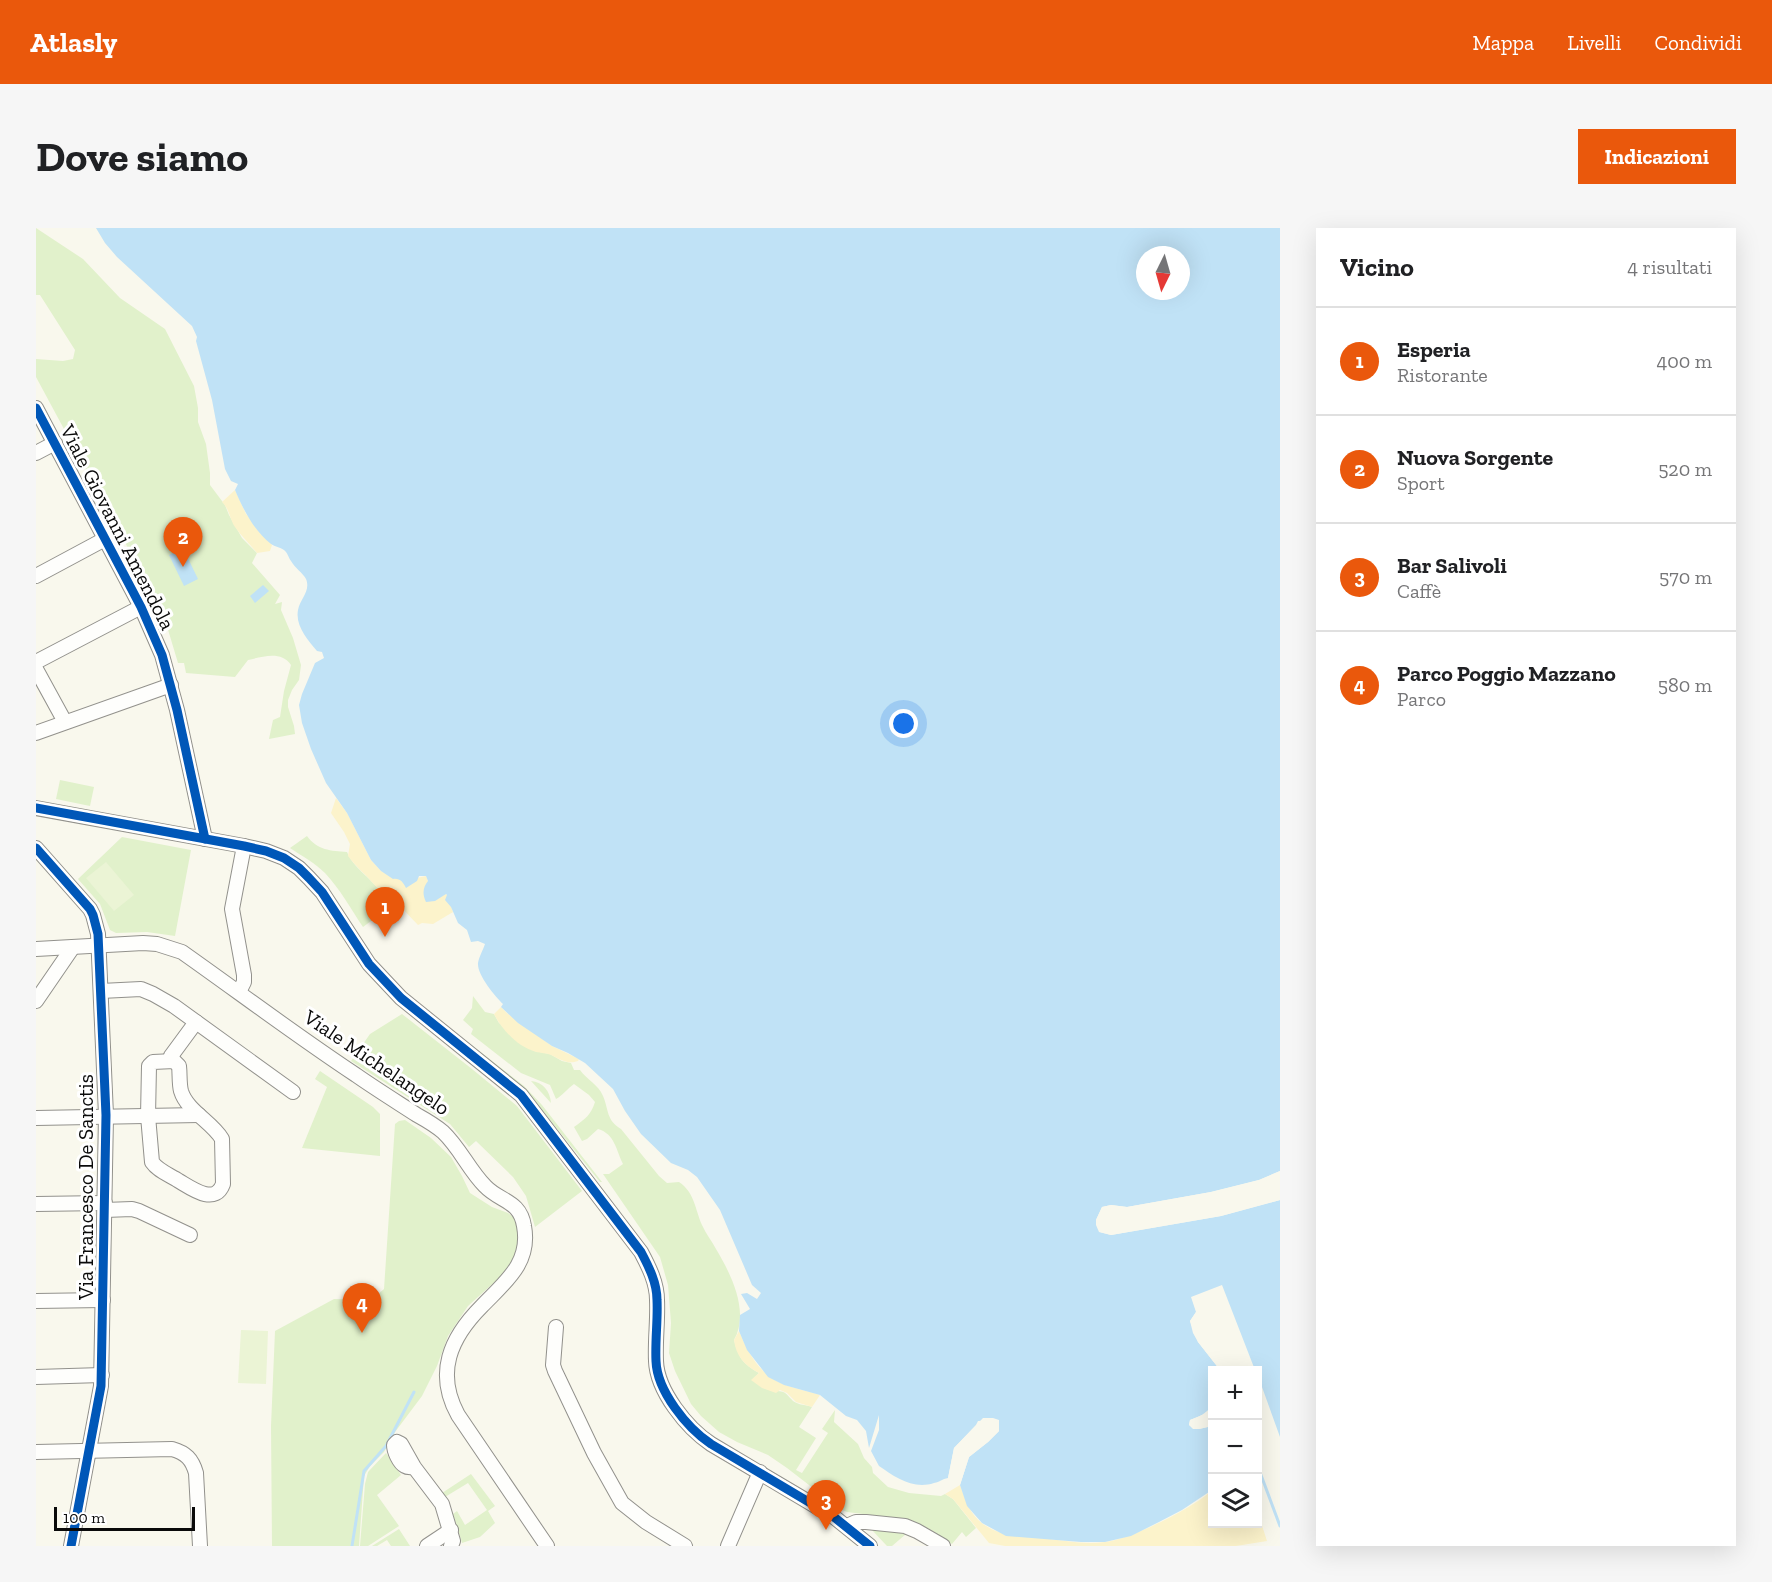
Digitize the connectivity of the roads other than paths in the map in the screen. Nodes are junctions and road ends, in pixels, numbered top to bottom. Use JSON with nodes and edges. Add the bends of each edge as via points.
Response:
{"nodes":[{"id":1,"x":36,"y":408,"type":"edge"},
{"id":2,"x":55,"y":443,"type":"junction"},
{"id":3,"x":36,"y":453,"type":"edge"},
{"id":4,"x":105,"y":539,"type":"junction"},
{"id":5,"x":36,"y":576,"type":"edge"},
{"id":6,"x":141,"y":607,"type":"junction"},
{"id":7,"x":36,"y":662,"type":"edge"},
{"id":8,"x":36,"y":669,"type":"edge"},
{"id":9,"x":171,"y":685,"type":"junction"},
{"id":10,"x":65,"y":722,"type":"junction"},
{"id":11,"x":36,"y":733,"type":"edge"},
{"id":12,"x":36,"y":808,"type":"edge"},
{"id":13,"x":206,"y":839,"type":"junction"},
{"id":14,"x":244,"y":846,"type":"junction"},
{"id":15,"x":36,"y":848,"type":"edge"},
{"id":16,"x":98,"y":945,"type":"junction"},
{"id":17,"x":73,"y":946,"type":"junction"},
{"id":18,"x":36,"y":948,"type":"edge"},
{"id":19,"x":101,"y":991,"type":"junction"},
{"id":20,"x":239,"y":992,"type":"junction"},
{"id":21,"x":36,"y":1001,"type":"edge"},
{"id":22,"x":196,"y":1022,"type":"junction"},
{"id":23,"x":169,"y":1061,"type":"junction"},
{"id":24,"x":292,"y":1092,"type":"dead end"},
{"id":25,"x":199,"y":1114,"type":"junction"},
{"id":26,"x":106,"y":1115,"type":"junction"},
{"id":27,"x":148,"y":1116,"type":"junction"},
{"id":28,"x":36,"y":1118,"type":"edge"},
{"id":29,"x":36,"y":1204,"type":"edge"},
{"id":30,"x":105,"y":1206,"type":"junction"},
{"id":31,"x":190,"y":1235,"type":"dead end"},
{"id":32,"x":103,"y":1300,"type":"junction"},
{"id":33,"x":36,"y":1301,"type":"edge"},
{"id":34,"x":556,"y":1327,"type":"dead end"},
{"id":35,"x":102,"y":1375,"type":"junction"},
{"id":36,"x":36,"y":1377,"type":"edge"},
{"id":37,"x":89,"y":1450,"type":"junction"},
{"id":38,"x":36,"y":1452,"type":"edge"},
{"id":39,"x":414,"y":1467,"type":"dead end"},
{"id":40,"x":759,"y":1472,"type":"junction"},
{"id":41,"x":847,"y":1526,"type":"junction"},
{"id":42,"x":451,"y":1530,"type":"junction"},
{"id":43,"x":70,"y":1546,"type":"edge"},
{"id":44,"x":200,"y":1546,"type":"edge"},
{"id":45,"x":428,"y":1546,"type":"edge"},
{"id":46,"x":452,"y":1546,"type":"edge"},
{"id":47,"x":547,"y":1546,"type":"edge"},
{"id":48,"x":686,"y":1546,"type":"edge"},
{"id":49,"x":728,"y":1546,"type":"edge"},
{"id":50,"x":870,"y":1546,"type":"edge"},
{"id":51,"x":943,"y":1546,"type":"edge"}],
"edges":[{"from":1,"to":2,"type":"street","name":"Viale Giovanni Amendola"},
{"from":2,"to":3,"type":"street"},
{"from":2,"to":4,"type":"street","name":"Viale Giovanni Amendola"},
{"from":4,"to":5,"type":"street"},
{"from":4,"to":6,"type":"street","name":"Viale Giovanni Amendola"},
{"from":6,"to":7,"type":"street"},
{"from":6,"to":9,"type":"street","name":"Viale Giovanni Amendola"},
{"from":8,"to":10,"type":"street"},
{"from":9,"to":10,"type":"street"},
{"from":9,"to":13,"type":"street","name":"Viale Giovanni Amendola"},
{"from":10,"to":11,"type":"street"},
{"from":12,"to":13,"type":"street"},
{"from":13,"to":14,"type":"street"},
{"from":14,"to":20,"type":"street","via":[[232,909],[244,975]]},
{"from":14,"to":40,"type":"street","via":[[284,858],[298,868],[322,891],[369,964],[401,998],[527,1102],[647,1264],[657,1298],[658,1373],[678,1412],[697,1435]]},
{"from":15,"to":16,"type":"street","name":"Via Francesco De Sanctis","via":[[90,909]]},
{"from":16,"to":17,"type":"street","name":"Viale Michelangelo"},
{"from":16,"to":19,"type":"street","name":"Via Francesco De Sanctis"},
{"from":16,"to":20,"type":"street","name":"Viale Michelangelo","via":[[143,943],[170,947]]},
{"from":17,"to":18,"type":"street","name":"Viale Michelangelo"},
{"from":17,"to":21,"type":"street"},
{"from":19,"to":22,"type":"street","via":[[146,990]]},
{"from":19,"to":26,"type":"street","name":"Via Francesco De Sanctis"},
{"from":20,"to":47,"type":"street","name":"Viale Michelangelo","via":[[442,1131],[486,1188],[520,1212],[525,1228],[523,1255],[508,1281],[457,1337],[448,1359],[446,1382],[458,1415]]},
{"from":22,"to":23,"type":"street"},
{"from":22,"to":24,"type":"street"},
{"from":23,"to":25,"type":"street","via":[[180,1066],[182,1093]]},
{"from":23,"to":27,"type":"street","via":[[149,1066]]},
{"from":25,"to":27,"type":"street"},
{"from":25,"to":27,"type":"street","via":[[222,1139],[223,1184],[220,1191],[212,1194],[201,1193],[154,1166]]},
{"from":26,"to":27,"type":"street"},
{"from":26,"to":28,"type":"street"},
{"from":26,"to":30,"type":"street","name":"Via Francesco De Sanctis"},
{"from":29,"to":30,"type":"street"},
{"from":30,"to":31,"type":"street","via":[[139,1211]]},
{"from":30,"to":32,"type":"street","name":"Via Francesco De Sanctis"},
{"from":32,"to":33,"type":"street"},
{"from":32,"to":35,"type":"street","name":"Via Francesco De Sanctis"},
{"from":34,"to":48,"type":"street","via":[[555,1371],[617,1495],[637,1516]]},
{"from":35,"to":36,"type":"street"},
{"from":35,"to":37,"type":"street","name":"Via Francesco De Sanctis"},
{"from":37,"to":38,"type":"street"},
{"from":37,"to":43,"type":"street","name":"Via Francesco De Sanctis"},
{"from":37,"to":44,"type":"street","via":[[172,1449],[184,1453],[196,1473]]},
{"from":39,"to":42,"type":"street","via":[[442,1504]]},
{"from":40,"to":41,"type":"street"},
{"from":40,"to":49,"type":"street"},
{"from":41,"to":50,"type":"street"},
{"from":41,"to":51,"type":"street","via":[[866,1522],[904,1527]]},
{"from":42,"to":45,"type":"street"},
{"from":42,"to":46,"type":"street"}]}
